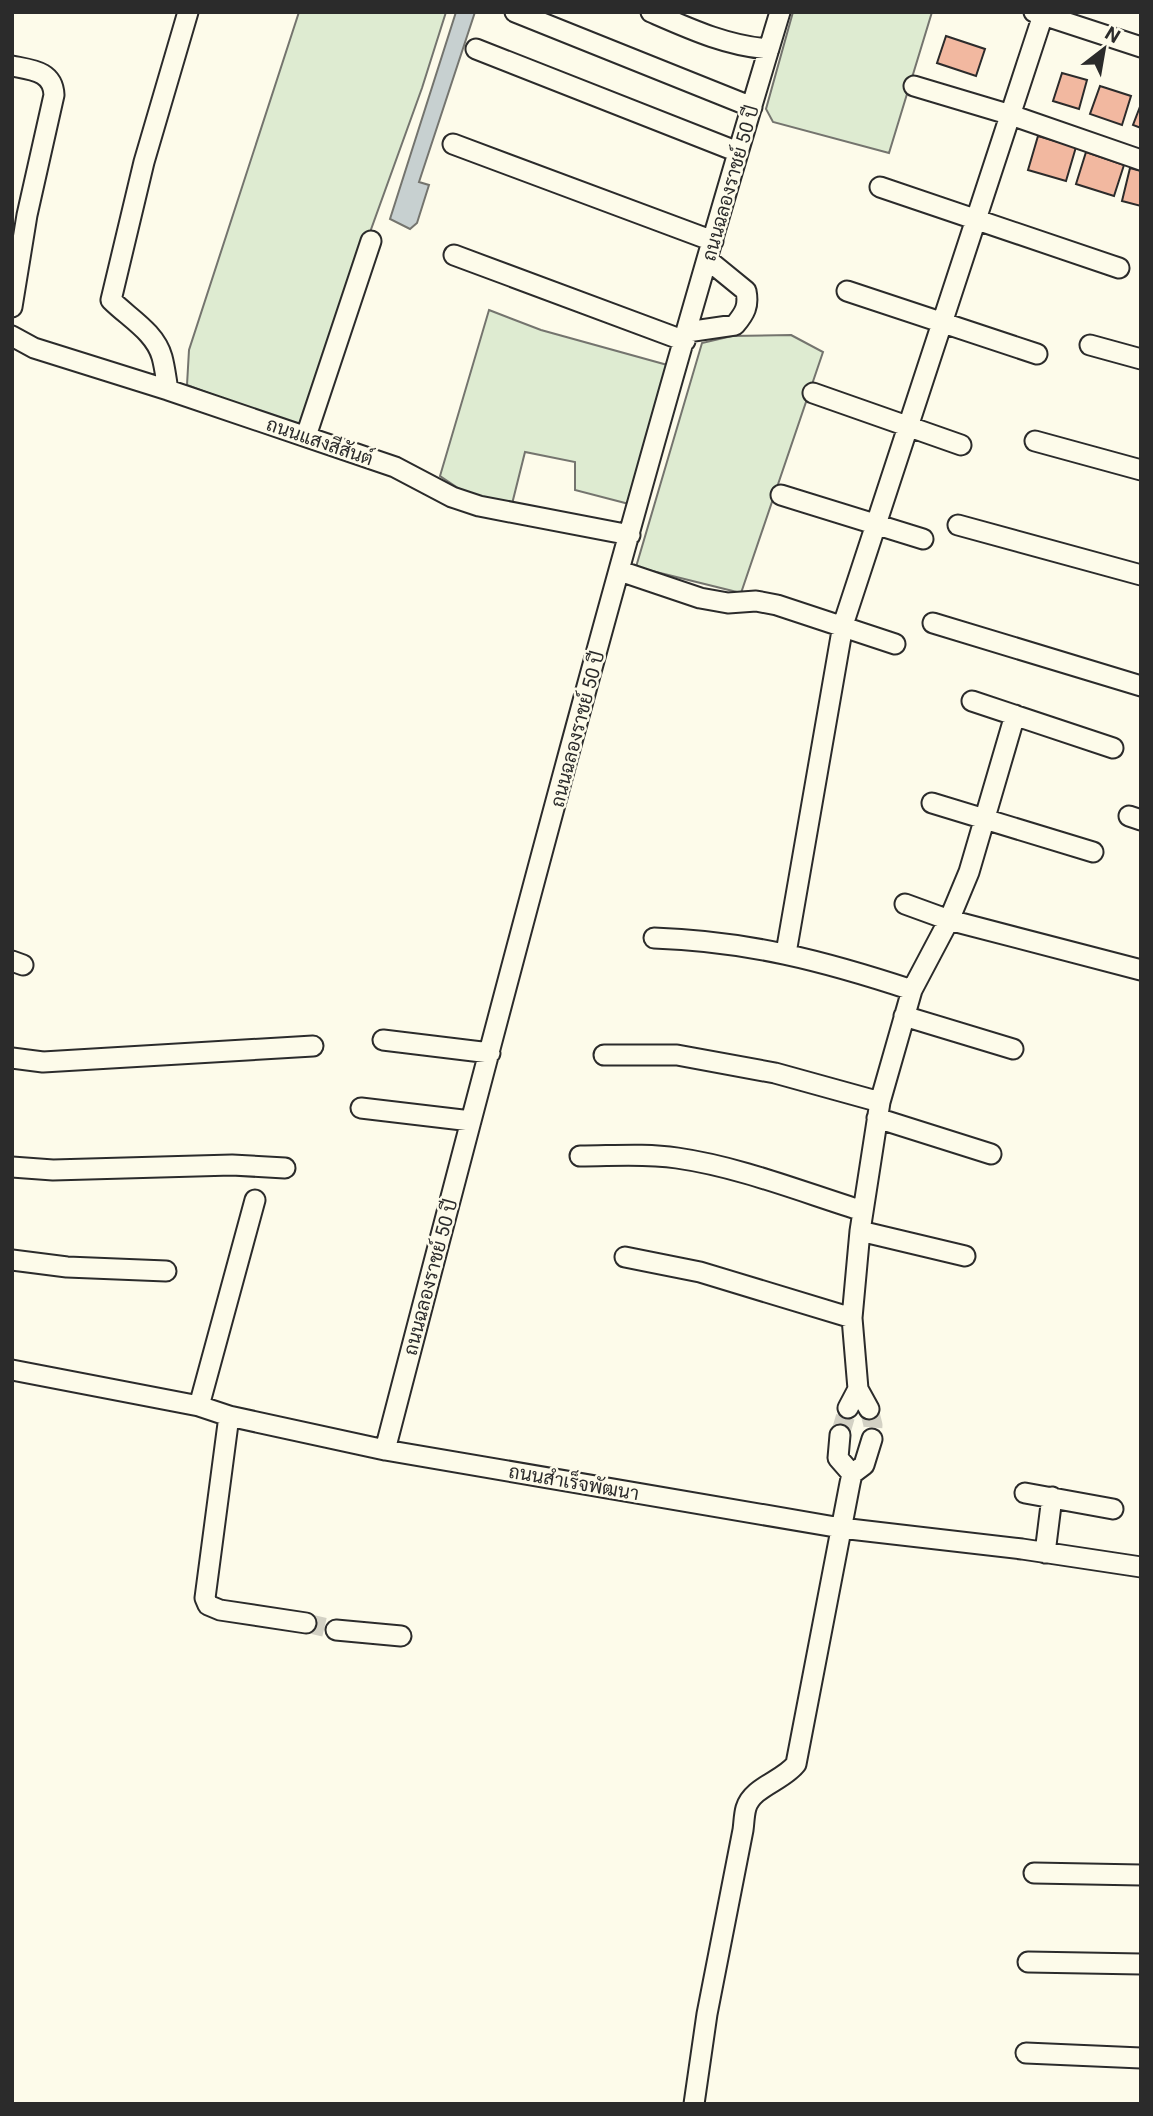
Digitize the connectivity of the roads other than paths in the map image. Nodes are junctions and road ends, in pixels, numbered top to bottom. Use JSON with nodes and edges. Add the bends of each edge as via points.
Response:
{"nodes":[{"id":1,"x":188,"y":12,"type":"edge"},
{"id":2,"x":515,"y":12,"type":"edge"},
{"id":3,"x":651,"y":12,"type":"edge"},
{"id":4,"x":780,"y":12,"type":"edge"},
{"id":5,"x":1038,"y":14,"type":"edge"},
{"id":6,"x":1141,"y":47,"type":"edge"},
{"id":7,"x":476,"y":49,"type":"dead end"},
{"id":8,"x":769,"y":49,"type":"junction"},
{"id":9,"x":12,"y":66,"type":"edge"},
{"id":10,"x":914,"y":86,"type":"dead end"},
{"id":11,"x":752,"y":107,"type":"junction"},
{"id":12,"x":1011,"y":115,"type":"junction"},
{"id":13,"x":453,"y":144,"type":"dead end"},
{"id":14,"x":738,"y":152,"type":"junction"},
{"id":15,"x":1141,"y":160,"type":"edge"},
{"id":16,"x":880,"y":187,"type":"dead end"},
{"id":17,"x":975,"y":219,"type":"junction"},
{"id":18,"x":370,"y":241,"type":"dead end"},
{"id":19,"x":713,"y":241,"type":"junction"},
{"id":20,"x":454,"y":255,"type":"dead end"},
{"id":21,"x":708,"y":260,"type":"junction"},
{"id":22,"x":1119,"y":268,"type":"dead end"},
{"id":23,"x":847,"y":291,"type":"dead end"},
{"id":24,"x":12,"y":307,"type":"edge"},
{"id":25,"x":942,"y":323,"type":"junction"},
{"id":26,"x":12,"y":336,"type":"edge"},
{"id":27,"x":686,"y":336,"type":"junction"},
{"id":28,"x":1090,"y":345,"type":"dead end"},
{"id":29,"x":1037,"y":354,"type":"dead end"},
{"id":30,"x":1141,"y":359,"type":"edge"},
{"id":31,"x":168,"y":390,"type":"junction"},
{"id":32,"x":813,"y":393,"type":"dead end"},
{"id":33,"x":909,"y":426,"type":"junction"},
{"id":34,"x":306,"y":436,"type":"junction"},
{"id":35,"x":1035,"y":440,"type":"dead end"},
{"id":36,"x":961,"y":445,"type":"dead end"},
{"id":37,"x":1141,"y":470,"type":"edge"},
{"id":38,"x":781,"y":495,"type":"dead end"},
{"id":39,"x":877,"y":525,"type":"junction"},
{"id":40,"x":958,"y":525,"type":"dead end"},
{"id":41,"x":630,"y":535,"type":"junction"},
{"id":42,"x":923,"y":539,"type":"dead end"},
{"id":43,"x":620,"y":571,"type":"junction"},
{"id":44,"x":1141,"y":575,"type":"edge"},
{"id":45,"x":933,"y":623,"type":"dead end"},
{"id":46,"x":843,"y":625,"type":"junction"},
{"id":47,"x":895,"y":644,"type":"dead end"},
{"id":48,"x":1139,"y":680,"type":"edge"},
{"id":49,"x":972,"y":701,"type":"dead end"},
{"id":50,"x":1015,"y":715,"type":"junction"},
{"id":51,"x":1113,"y":748,"type":"dead end"},
{"id":52,"x":933,"y":803,"type":"dead end"},
{"id":53,"x":984,"y":819,"type":"junction"},
{"id":54,"x":1093,"y":852,"type":"dead end"},
{"id":55,"x":905,"y":904,"type":"dead end"},
{"id":56,"x":950,"y":920,"type":"junction"},
{"id":57,"x":654,"y":938,"type":"dead end"},
{"id":58,"x":786,"y":953,"type":"junction"},
{"id":59,"x":1141,"y":970,"type":"edge"},
{"id":60,"x":912,"y":990,"type":"junction"},
{"id":61,"x":904,"y":1016,"type":"junction"},
{"id":62,"x":383,"y":1040,"type":"dead end"},
{"id":63,"x":313,"y":1046,"type":"dead end"},
{"id":64,"x":1013,"y":1049,"type":"dead end"},
{"id":65,"x":490,"y":1053,"type":"junction"},
{"id":66,"x":604,"y":1055,"type":"dead end"},
{"id":67,"x":12,"y":1058,"type":"edge"},
{"id":68,"x":361,"y":1108,"type":"dead end"},
{"id":69,"x":879,"y":1110,"type":"junction"},
{"id":70,"x":471,"y":1121,"type":"junction"},
{"id":71,"x":991,"y":1154,"type":"dead end"},
{"id":72,"x":580,"y":1156,"type":"dead end"},
{"id":73,"x":12,"y":1167,"type":"edge"},
{"id":74,"x":285,"y":1168,"type":"dead end"},
{"id":75,"x":255,"y":1200,"type":"dead end"},
{"id":76,"x":863,"y":1211,"type":"junction"},
{"id":77,"x":860,"y":1231,"type":"junction"},
{"id":78,"x":625,"y":1256,"type":"dead end"},
{"id":79,"x":965,"y":1256,"type":"dead end"},
{"id":80,"x":12,"y":1260,"type":"edge"},
{"id":81,"x":166,"y":1271,"type":"dead end"},
{"id":82,"x":852,"y":1318,"type":"junction"},
{"id":83,"x":12,"y":1370,"type":"edge"},
{"id":84,"x":858,"y":1389,"type":"junction"},
{"id":85,"x":199,"y":1406,"type":"junction"},
{"id":86,"x":848,"y":1408,"type":"tunnel mouth"},
{"id":87,"x":869,"y":1409,"type":"tunnel mouth"},
{"id":88,"x":229,"y":1416,"type":"junction"},
{"id":89,"x":840,"y":1435,"type":"tunnel mouth"},
{"id":90,"x":872,"y":1439,"type":"tunnel mouth"},
{"id":91,"x":385,"y":1450,"type":"junction"},
{"id":92,"x":851,"y":1478,"type":"junction"},
{"id":93,"x":1025,"y":1493,"type":"dead end"},
{"id":94,"x":1052,"y":1497,"type":"junction"},
{"id":95,"x":1113,"y":1509,"type":"dead end"},
{"id":96,"x":842,"y":1520,"type":"junction"},
{"id":97,"x":1047,"y":1535,"type":"junction"},
{"id":98,"x":1141,"y":1567,"type":"edge"},
{"id":99,"x":306,"y":1623,"type":"tunnel mouth"},
{"id":100,"x":336,"y":1630,"type":"tunnel mouth"},
{"id":101,"x":401,"y":1636,"type":"dead end"},
{"id":102,"x":1034,"y":1872,"type":"dead end"},
{"id":103,"x":1141,"y":1875,"type":"edge"},
{"id":104,"x":1028,"y":1962,"type":"dead end"},
{"id":105,"x":1141,"y":1964,"type":"edge"},
{"id":106,"x":1026,"y":2053,"type":"dead end"},
{"id":107,"x":1141,"y":2058,"type":"edge"},
{"id":108,"x":694,"y":2104,"type":"edge"}],
"edges":[{"from":1,"to":31,"type":"street","via":[[144,162],[111,300],[156,343]]},
{"from":2,"to":11,"type":"street"},
{"from":3,"to":8,"type":"street","via":[[744,48]]},
{"from":4,"to":8,"type":"street","name":"ถนนฉลองราชย์ 50 ปี"},
{"from":5,"to":6,"type":"street"},
{"from":5,"to":12,"type":"street"},
{"from":7,"to":14,"type":"street"},
{"from":8,"to":11,"type":"street","name":"ถนนฉลองราชย์ 50 ปี"},
{"from":9,"to":24,"type":"street","via":[[49,78],[54,96]]},
{"from":10,"to":12,"type":"street"},
{"from":11,"to":14,"type":"street","name":"ถนนฉลองราชย์ 50 ปี"},
{"from":12,"to":15,"type":"street"},
{"from":12,"to":17,"type":"street"},
{"from":13,"to":19,"type":"street"},
{"from":14,"to":19,"type":"street","name":"ถนนฉลองราชย์ 50 ปี"},
{"from":16,"to":17,"type":"street"},
{"from":17,"to":22,"type":"street"},
{"from":17,"to":25,"type":"street"},
{"from":18,"to":34,"type":"street"},
{"from":19,"to":21,"type":"street","name":"ถนนฉลองราชย์ 50 ปี"},
{"from":20,"to":27,"type":"street"},
{"from":21,"to":27,"type":"street","name":"ถนนฉลองราชย์ 50 ปี"},
{"from":21,"to":27,"type":"street","via":[[746,290],[748,302],[735,325]]},
{"from":23,"to":25,"type":"street"},
{"from":25,"to":29,"type":"street"},
{"from":25,"to":33,"type":"street"},
{"from":26,"to":31,"type":"street","name":"ถนนแสงสีสันต์","via":[[34,348]]},
{"from":27,"to":41,"type":"street","name":"ถนนฉลองราชย์ 50 ปี"},
{"from":28,"to":30,"type":"street"},
{"from":31,"to":34,"type":"street","name":"ถนนแสงสีสันต์"},
{"from":32,"to":33,"type":"street"},
{"from":33,"to":36,"type":"street"},
{"from":33,"to":39,"type":"street"},
{"from":34,"to":41,"type":"street","name":"ถนนแสงสีสันต์","via":[[395,467],[480,506]]},
{"from":35,"to":37,"type":"street"},
{"from":38,"to":39,"type":"street"},
{"from":39,"to":42,"type":"street"},
{"from":39,"to":46,"type":"street"},
{"from":40,"to":44,"type":"street"},
{"from":41,"to":43,"type":"street","name":"ถนนฉลองราชย์ 50 ปี"},
{"from":43,"to":46,"type":"street","via":[[700,598],[756,601]]},
{"from":43,"to":65,"type":"street","name":"ถนนฉลองราชย์ 50 ปี"},
{"from":45,"to":48,"type":"street"},
{"from":46,"to":47,"type":"street"},
{"from":46,"to":58,"type":"street"},
{"from":49,"to":50,"type":"street"},
{"from":50,"to":51,"type":"street"},
{"from":50,"to":53,"type":"street"},
{"from":52,"to":53,"type":"street"},
{"from":53,"to":54,"type":"street"},
{"from":53,"to":56,"type":"street"},
{"from":55,"to":56,"type":"street"},
{"from":56,"to":59,"type":"street"},
{"from":56,"to":60,"type":"street"},
{"from":57,"to":58,"type":"street","via":[[696,939]]},
{"from":58,"to":60,"type":"street"},
{"from":60,"to":61,"type":"street"},
{"from":61,"to":64,"type":"street"},
{"from":61,"to":69,"type":"street"},
{"from":62,"to":65,"type":"street"},
{"from":63,"to":67,"type":"street","via":[[43,1062]]},
{"from":65,"to":70,"type":"street","name":"ถนนฉลองราชย์ 50 ปี"},
{"from":66,"to":69,"type":"street","via":[[688,1056],[775,1073]]},
{"from":68,"to":70,"type":"street"},
{"from":69,"to":71,"type":"street"},
{"from":69,"to":76,"type":"street"},
{"from":70,"to":91,"type":"street","name":"ถนนฉลองราชย์ 50 ปี"},
{"from":72,"to":76,"type":"street","via":[[678,1158]]},
{"from":73,"to":74,"type":"street"},
{"from":75,"to":85,"type":"street"},
{"from":76,"to":77,"type":"street"},
{"from":77,"to":79,"type":"street"},
{"from":77,"to":82,"type":"street"},
{"from":78,"to":82,"type":"street","via":[[701,1272]]},
{"from":80,"to":81,"type":"street"},
{"from":82,"to":84,"type":"street"},
{"from":83,"to":85,"type":"street","name":"ถนนสำเร็จพัฒนา"},
{"from":84,"to":86,"type":"street"},
{"from":84,"to":87,"type":"street"},
{"from":85,"to":88,"type":"street","name":"ถนนสำเร็จพัฒนา"},
{"from":88,"to":91,"type":"street","name":"ถนนสำเร็จพัฒนา"},
{"from":88,"to":99,"type":"street","via":[[205,1598],[208,1605],[220,1609]]},
{"from":89,"to":92,"type":"street","via":[[838,1458]]},
{"from":90,"to":92,"type":"street","via":[[864,1465]]},
{"from":91,"to":96,"type":"street","name":"ถนนสำเร็จพัฒนา"},
{"from":92,"to":96,"type":"street"},
{"from":93,"to":94,"type":"street"},
{"from":94,"to":95,"type":"street"},
{"from":94,"to":97,"type":"street"},
{"from":96,"to":97,"type":"street","name":"ถนนสำเร็จพัฒนา"},
{"from":96,"to":108,"type":"street","via":[[796,1764],[752,1797],[746,1807]]},
{"from":97,"to":98,"type":"street","name":"ถนนสำเร็จพัฒนา"},
{"from":100,"to":101,"type":"street"},
{"from":102,"to":103,"type":"street"},
{"from":104,"to":105,"type":"street"},
{"from":106,"to":107,"type":"street"}]}
